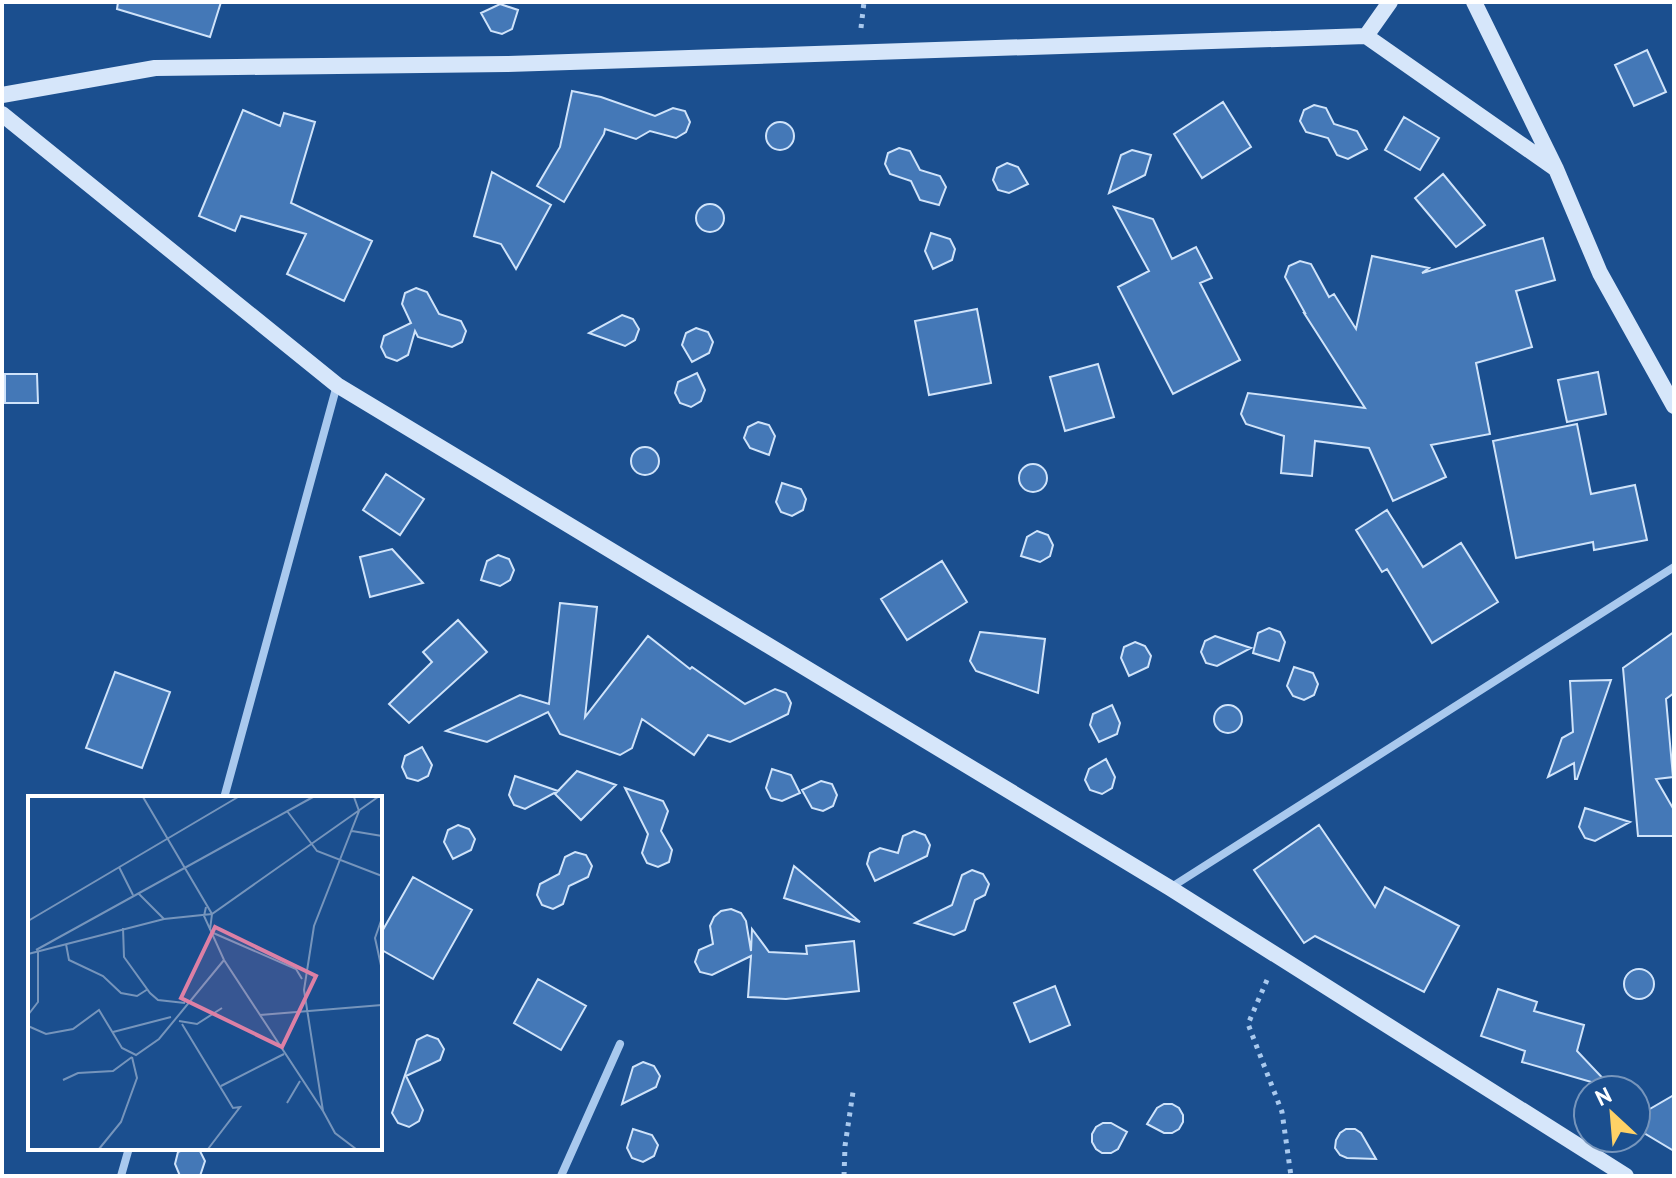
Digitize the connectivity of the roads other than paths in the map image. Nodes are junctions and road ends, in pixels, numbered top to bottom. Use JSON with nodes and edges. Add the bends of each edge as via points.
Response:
{"nodes":[{"id":1,"x":1390,"y":2,"type":"edge"},
{"id":2,"x":1474,"y":2,"type":"edge"},
{"id":3,"x":1366,"y":36,"type":"junction"},
{"id":4,"x":2,"y":95,"type":"edge"},
{"id":5,"x":2,"y":114,"type":"edge"},
{"id":6,"x":1556,"y":169,"type":"junction"},
{"id":7,"x":337,"y":385,"type":"junction"},
{"id":8,"x":1674,"y":406,"type":"edge"},
{"id":9,"x":1674,"y":567,"type":"edge"},
{"id":10,"x":225,"y":796,"type":"edge"},
{"id":11,"x":1170,"y":888,"type":"junction"},
{"id":12,"x":620,"y":1044,"type":"dead end"},
{"id":13,"x":128,"y":1150,"type":"edge"},
{"id":14,"x":121,"y":1176,"type":"edge"},
{"id":15,"x":561,"y":1176,"type":"edge"},
{"id":16,"x":1626,"y":1176,"type":"edge"}],
"edges":[{"from":1,"to":3,"type":"street"},
{"from":2,"to":6,"type":"street"},
{"from":3,"to":4,"type":"street","via":[[507,64],[155,68]]},
{"from":3,"to":6,"type":"street"},
{"from":5,"to":7,"type":"street"},
{"from":6,"to":8,"type":"street","via":[[1600,273]]},
{"from":7,"to":10,"type":"street"},
{"from":7,"to":11,"type":"street"},
{"from":9,"to":11,"type":"street"},
{"from":11,"to":16,"type":"street"},
{"from":12,"to":15,"type":"street"},
{"from":13,"to":14,"type":"street"}]}
